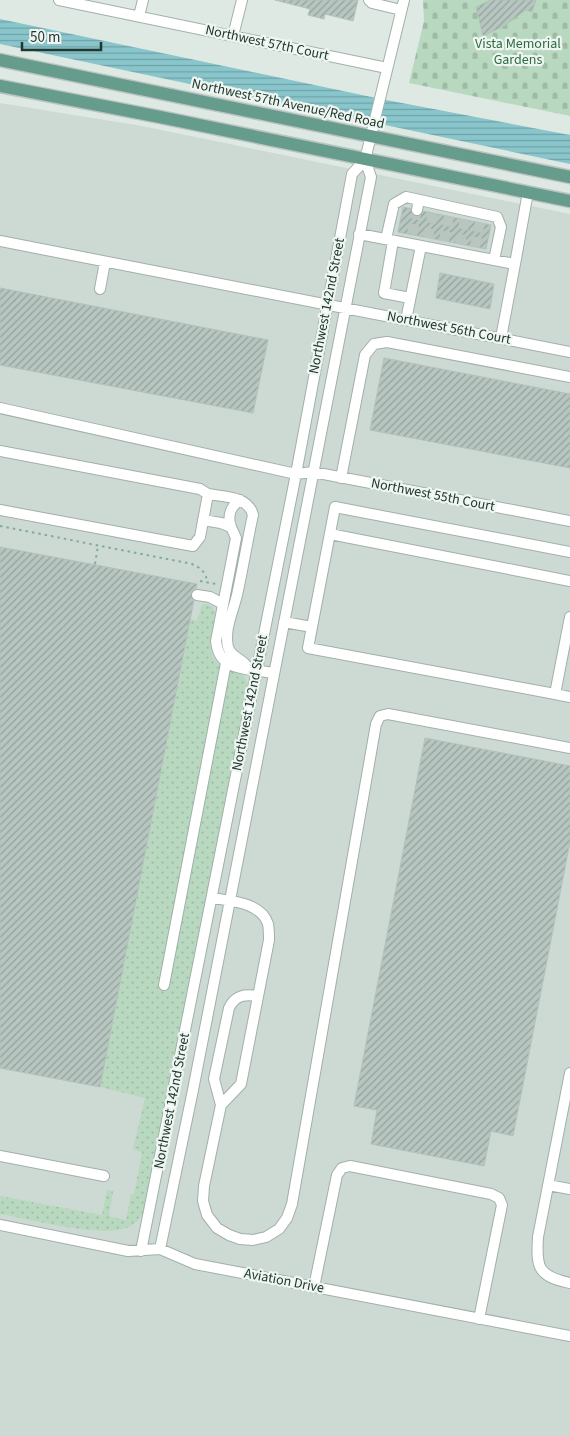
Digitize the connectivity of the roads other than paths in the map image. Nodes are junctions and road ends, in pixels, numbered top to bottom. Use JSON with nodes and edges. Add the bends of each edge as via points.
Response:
{"nodes":[{"id":1,"x":59,"y":0,"type":"edge"},
{"id":2,"x":143,"y":0,"type":"edge"},
{"id":3,"x":242,"y":0,"type":"edge"},
{"id":4,"x":369,"y":0,"type":"edge"},
{"id":5,"x":95,"y":4,"type":"edge"},
{"id":6,"x":403,"y":5,"type":"edge"},
{"id":7,"x":139,"y":16,"type":"junction"},
{"id":8,"x":233,"y":36,"type":"junction"},
{"id":9,"x":0,"y":60,"type":"edge"},
{"id":10,"x":387,"y":68,"type":"junction"},
{"id":11,"x":0,"y":86,"type":"edge"},
{"id":12,"x":372,"y":132,"type":"junction"},
{"id":13,"x":365,"y":160,"type":"junction"},
{"id":14,"x":570,"y":177,"type":"edge"},
{"id":15,"x":528,"y":192,"type":"junction"},
{"id":16,"x":570,"y":200,"type":"edge"},
{"id":17,"x":359,"y":234,"type":"junction"},
{"id":18,"x":390,"y":240,"type":"junction"},
{"id":19,"x":0,"y":241,"type":"edge"},
{"id":20,"x":419,"y":242,"type":"junction"},
{"id":21,"x":494,"y":260,"type":"junction"},
{"id":22,"x":105,"y":262,"type":"junction"},
{"id":23,"x":515,"y":264,"type":"junction"},
{"id":24,"x":100,"y":289,"type":"dead end"},
{"id":25,"x":410,"y":298,"type":"junction"},
{"id":26,"x":327,"y":305,"type":"junction"},
{"id":27,"x":345,"y":308,"type":"junction"},
{"id":28,"x":406,"y":320,"type":"junction"},
{"id":29,"x":501,"y":338,"type":"junction"},
{"id":30,"x":570,"y":352,"type":"edge"},
{"id":31,"x":570,"y":377,"type":"edge"},
{"id":32,"x":0,"y":408,"type":"edge"},
{"id":33,"x":0,"y":451,"type":"edge"},
{"id":34,"x":313,"y":472,"type":"junction"},
{"id":35,"x":296,"y":474,"type":"junction"},
{"id":36,"x":341,"y":478,"type":"junction"},
{"id":37,"x":208,"y":494,"type":"junction"},
{"id":38,"x":240,"y":500,"type":"junction"},
{"id":39,"x":0,"y":510,"type":"edge"},
{"id":40,"x":204,"y":520,"type":"junction"},
{"id":41,"x":570,"y":521,"type":"edge"},
{"id":42,"x":231,"y":527,"type":"junction"},
{"id":43,"x":330,"y":534,"type":"junction"},
{"id":44,"x":570,"y":552,"type":"edge"},
{"id":45,"x":570,"y":581,"type":"edge"},
{"id":46,"x":197,"y":595,"type":"dead end"},
{"id":47,"x":223,"y":604,"type":"junction"},
{"id":48,"x":570,"y":617,"type":"edge"},
{"id":49,"x":284,"y":622,"type":"junction"},
{"id":50,"x":312,"y":627,"type":"junction"},
{"id":51,"x":226,"y":663,"type":"junction"},
{"id":52,"x":252,"y":669,"type":"junction"},
{"id":53,"x":273,"y":673,"type":"junction"},
{"id":54,"x":555,"y":694,"type":"junction"},
{"id":55,"x":570,"y":697,"type":"edge"},
{"id":56,"x":570,"y":748,"type":"edge"},
{"id":57,"x":212,"y":898,"type":"junction"},
{"id":58,"x":229,"y":901,"type":"junction"},
{"id":59,"x":164,"y":984,"type":"dead end"},
{"id":60,"x":258,"y":996,"type":"junction"},
{"id":61,"x":570,"y":1073,"type":"edge"},
{"id":62,"x":221,"y":1105,"type":"junction"},
{"id":63,"x":0,"y":1156,"type":"edge"},
{"id":64,"x":104,"y":1176,"type":"dead end"},
{"id":65,"x":548,"y":1185,"type":"junction"},
{"id":66,"x":570,"y":1189,"type":"edge"},
{"id":67,"x":0,"y":1225,"type":"edge"},
{"id":68,"x":160,"y":1249,"type":"junction"},
{"id":69,"x":141,"y":1251,"type":"junction"},
{"id":70,"x":570,"y":1284,"type":"edge"},
{"id":71,"x":314,"y":1287,"type":"junction"},
{"id":72,"x":478,"y":1319,"type":"junction"},
{"id":73,"x":570,"y":1336,"type":"edge"}],
"edges":[{"from":1,"to":5,"type":"street","name":"Northwest 57th Court"},
{"from":2,"to":7,"type":"street"},
{"from":3,"to":8,"type":"street"},
{"from":4,"to":6,"type":"street","via":[[372,3]]},
{"from":5,"to":7,"type":"street","name":"Northwest 57th Court"},
{"from":6,"to":10,"type":"street","name":"Northwest 142nd Street"},
{"from":7,"to":8,"type":"street","name":"Northwest 57th Court"},
{"from":8,"to":10,"type":"street","name":"Northwest 57th Court"},
{"from":9,"to":12,"type":"main road","name":"Northwest 57th Avenue/Red Road"},
{"from":10,"to":12,"type":"street","name":"Northwest 142nd Street"},
{"from":11,"to":13,"type":"main road"},
{"from":12,"to":13,"type":"street","name":"Northwest 142nd Street"},
{"from":12,"to":14,"type":"main road","name":"Northwest 57th Avenue/Red Road"},
{"from":13,"to":15,"type":"main road"},
{"from":13,"to":17,"type":"street","name":"Northwest 142nd Street","via":[[371,177]]},
{"from":13,"to":26,"type":"street","name":"Northwest 142nd Street","via":[[352,174]]},
{"from":15,"to":16,"type":"main road"},
{"from":15,"to":23,"type":"street"},
{"from":17,"to":18,"type":"street"},
{"from":17,"to":27,"type":"street","name":"Northwest 142nd Street"},
{"from":18,"to":20,"type":"street"},
{"from":18,"to":21,"type":"street","via":[[394,204],[406,197],[418,205],[481,218],[497,217],[501,227]]},
{"from":18,"to":25,"type":"street","via":[[384,293]]},
{"from":19,"to":22,"type":"street","name":"Northwest 56th Court"},
{"from":20,"to":21,"type":"street","via":[[474,251]]},
{"from":20,"to":25,"type":"street"},
{"from":21,"to":23,"type":"street"},
{"from":22,"to":24,"type":"street"},
{"from":22,"to":26,"type":"street","name":"Northwest 56th Court"},
{"from":23,"to":29,"type":"street"},
{"from":25,"to":28,"type":"street"},
{"from":26,"to":27,"type":"street","name":"Northwest 56th Court"},
{"from":26,"to":35,"type":"street","name":"Northwest 142nd Street"},
{"from":27,"to":28,"type":"street","name":"Northwest 56th Court"},
{"from":27,"to":34,"type":"street","name":"Northwest 142nd Street"},
{"from":28,"to":29,"type":"street","name":"Northwest 56th Court"},
{"from":29,"to":30,"type":"street","name":"Northwest 56th Court"},
{"from":31,"to":36,"type":"street","via":[[387,342],[374,344],[365,355]]},
{"from":32,"to":35,"type":"street","name":"Northwest 55th Court"},
{"from":33,"to":37,"type":"street","via":[[200,489]]},
{"from":34,"to":35,"type":"street","name":"Northwest 55th Court"},
{"from":34,"to":36,"type":"street","name":"Northwest 55th Court"},
{"from":34,"to":49,"type":"street","name":"Northwest 142nd Street"},
{"from":35,"to":52,"type":"street","name":"Northwest 142nd Street"},
{"from":36,"to":41,"type":"street","name":"Northwest 55th Court"},
{"from":37,"to":38,"type":"street"},
{"from":37,"to":40,"type":"street"},
{"from":38,"to":42,"type":"street","via":[[231,508]]},
{"from":38,"to":52,"type":"street","via":[[247,503],[253,515],[227,642],[235,657]]},
{"from":39,"to":40,"type":"street","via":[[192,546],[200,538]]},
{"from":40,"to":42,"type":"street"},
{"from":42,"to":47,"type":"street","via":[[236,538]]},
{"from":43,"to":44,"type":"street","via":[[335,507]]},
{"from":43,"to":45,"type":"street"},
{"from":43,"to":50,"type":"street"},
{"from":46,"to":47,"type":"street"},
{"from":47,"to":51,"type":"street","via":[[216,641],[217,650]]},
{"from":48,"to":54,"type":"street"},
{"from":49,"to":50,"type":"street"},
{"from":49,"to":53,"type":"street","name":"Northwest 142nd Street"},
{"from":50,"to":54,"type":"street","via":[[308,648]]},
{"from":51,"to":52,"type":"street"},
{"from":51,"to":59,"type":"street"},
{"from":52,"to":53,"type":"street"},
{"from":52,"to":57,"type":"street","name":"Northwest 142nd Street"},
{"from":53,"to":58,"type":"street","name":"Northwest 142nd Street"},
{"from":54,"to":55,"type":"street"},
{"from":56,"to":62,"type":"street","via":[[388,714],[380,716],[376,724],[292,1204],[287,1218],[266,1237],[253,1240],[229,1235],[217,1228],[207,1215],[203,1201],[204,1186]]},
{"from":57,"to":58,"type":"street"},
{"from":57,"to":69,"type":"street","name":"Northwest 142nd Street"},
{"from":58,"to":60,"type":"street","via":[[252,907],[268,924],[269,940]]},
{"from":58,"to":68,"type":"street","name":"Northwest 142nd Street"},
{"from":60,"to":62,"type":"street","via":[[241,1084]]},
{"from":60,"to":62,"type":"street","via":[[239,996],[229,1008],[214,1079]]},
{"from":61,"to":65,"type":"street"},
{"from":63,"to":64,"type":"street"},
{"from":65,"to":66,"type":"street"},
{"from":65,"to":70,"type":"street","via":[[537,1255],[546,1276]]},
{"from":67,"to":69,"type":"street","name":"Aviation Drive"},
{"from":68,"to":69,"type":"street","name":"Aviation Drive"},
{"from":68,"to":71,"type":"street","name":"Aviation Drive","via":[[196,1264]]},
{"from":71,"to":72,"type":"street","name":"Aviation Drive"},
{"from":71,"to":72,"type":"street","via":[[337,1175],[342,1168],[350,1166],[499,1198],[502,1205]]},
{"from":72,"to":73,"type":"street","name":"Aviation Drive"}]}
